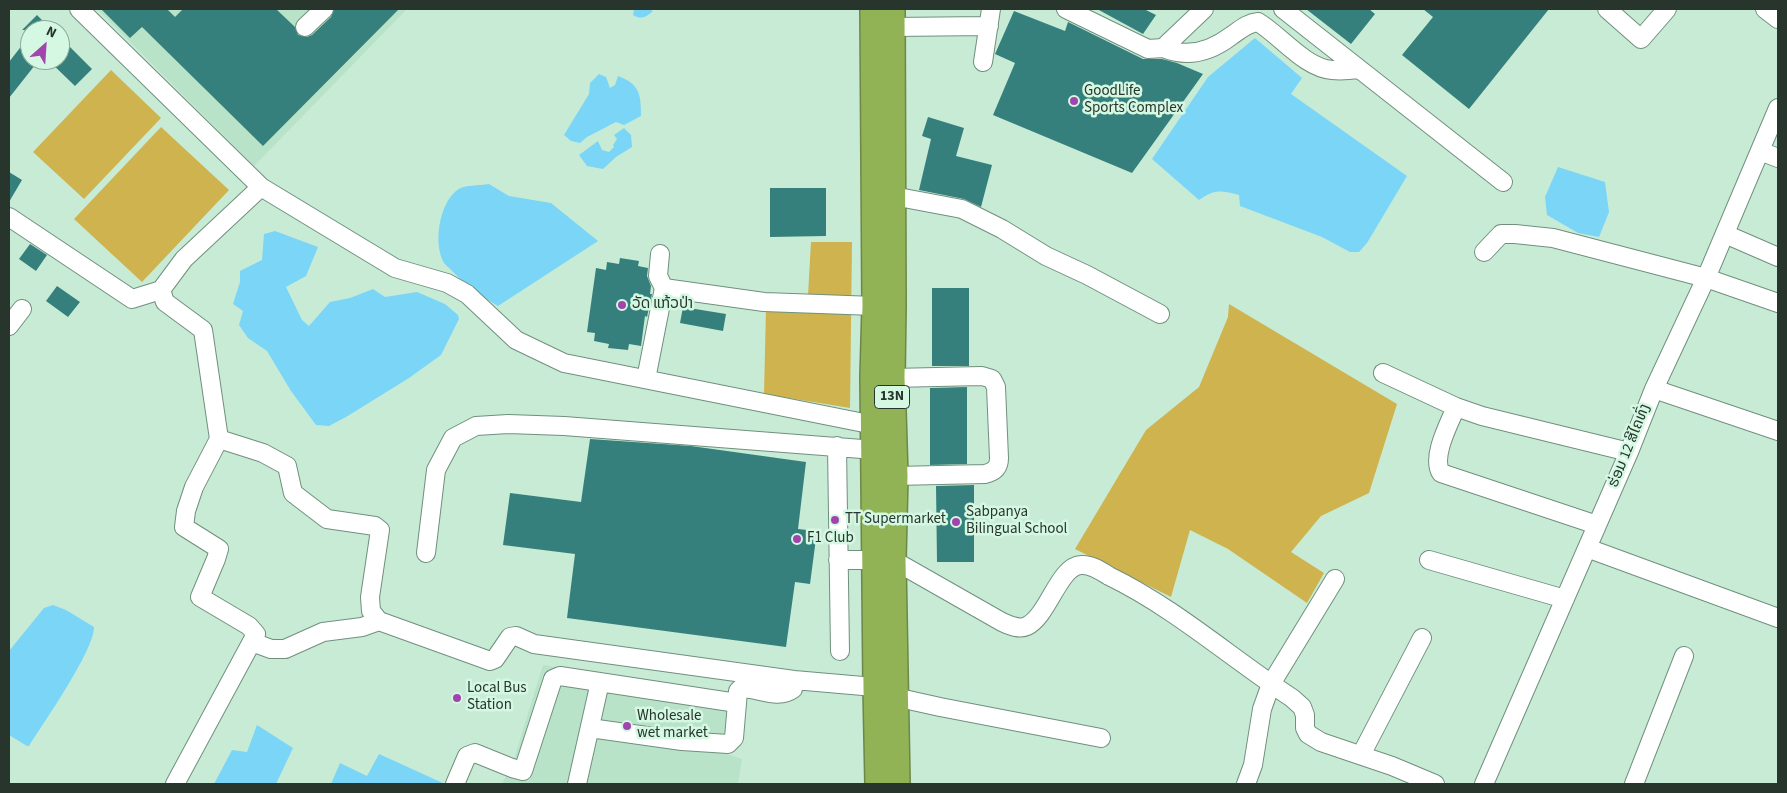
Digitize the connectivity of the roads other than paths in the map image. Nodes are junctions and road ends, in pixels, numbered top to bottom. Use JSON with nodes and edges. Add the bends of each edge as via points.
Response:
{"nodes":[{"id":1,"x":79,"y":9,"type":"edge"},
{"id":2,"x":324,"y":9,"type":"edge"},
{"id":3,"x":873,"y":9,"type":"edge"},
{"id":4,"x":1066,"y":9,"type":"edge"},
{"id":5,"x":1204,"y":9,"type":"edge"},
{"id":6,"x":1283,"y":9,"type":"edge"},
{"id":7,"x":1607,"y":9,"type":"edge"},
{"id":8,"x":1667,"y":9,"type":"edge"},
{"id":9,"x":1765,"y":9,"type":"edge"},
{"id":10,"x":990,"y":17,"type":"edge"},
{"id":11,"x":892,"y":18,"type":"edge"},
{"id":12,"x":1778,"y":19,"type":"edge"},
{"id":13,"x":305,"y":27,"type":"dead end"},
{"id":14,"x":1163,"y":48,"type":"junction"},
{"id":15,"x":984,"y":62,"type":"dead end"},
{"id":16,"x":1359,"y":69,"type":"junction"},
{"id":17,"x":1778,"y":108,"type":"edge"},
{"id":18,"x":1760,"y":151,"type":"junction"},
{"id":19,"x":1778,"y":158,"type":"edge"},
{"id":20,"x":1503,"y":182,"type":"dead end"},
{"id":21,"x":261,"y":187,"type":"junction"},
{"id":22,"x":893,"y":196,"type":"junction"},
{"id":23,"x":9,"y":217,"type":"edge"},
{"id":24,"x":1725,"y":234,"type":"junction"},
{"id":25,"x":1484,"y":252,"type":"dead end"},
{"id":26,"x":660,"y":254,"type":"dead end"},
{"id":27,"x":1778,"y":257,"type":"edge"},
{"id":28,"x":1706,"y":278,"type":"junction"},
{"id":29,"x":664,"y":288,"type":"junction"},
{"id":30,"x":161,"y":290,"type":"junction"},
{"id":31,"x":1778,"y":303,"type":"edge"},
{"id":32,"x":875,"y":306,"type":"junction"},
{"id":33,"x":22,"y":309,"type":"dead end"},
{"id":34,"x":1160,"y":314,"type":"dead end"},
{"id":35,"x":9,"y":326,"type":"edge"},
{"id":36,"x":1383,"y":373,"type":"dead end"},
{"id":37,"x":892,"y":378,"type":"junction"},
{"id":38,"x":646,"y":379,"type":"junction"},
{"id":39,"x":1654,"y":389,"type":"junction"},
{"id":40,"x":1456,"y":407,"type":"junction"},
{"id":41,"x":874,"y":425,"type":"junction"},
{"id":42,"x":1778,"y":431,"type":"edge"},
{"id":43,"x":219,"y":439,"type":"junction"},
{"id":44,"x":836,"y":446,"type":"junction"},
{"id":45,"x":875,"y":450,"type":"junction"},
{"id":46,"x":1629,"y":452,"type":"junction"},
{"id":47,"x":895,"y":476,"type":"junction"},
{"id":48,"x":1597,"y":524,"type":"junction"},
{"id":49,"x":1587,"y":548,"type":"junction"},
{"id":50,"x":426,"y":553,"type":"dead end"},
{"id":51,"x":838,"y":560,"type":"junction"},
{"id":52,"x":884,"y":560,"type":"junction"},
{"id":53,"x":1430,"y":560,"type":"dead end"},
{"id":54,"x":1335,"y":579,"type":"dead end"},
{"id":55,"x":1565,"y":599,"type":"junction"},
{"id":56,"x":1778,"y":618,"type":"edge"},
{"id":57,"x":379,"y":621,"type":"junction"},
{"id":58,"x":1422,"y":638,"type":"dead end"},
{"id":59,"x":252,"y":642,"type":"junction"},
{"id":60,"x":840,"y":651,"type":"dead end"},
{"id":61,"x":1684,"y":656,"type":"dead end"},
{"id":62,"x":794,"y":680,"type":"junction"},
{"id":63,"x":600,"y":682,"type":"junction"},
{"id":64,"x":1271,"y":684,"type":"junction"},
{"id":65,"x":888,"y":691,"type":"junction"},
{"id":66,"x":737,"y":703,"type":"junction"},
{"id":67,"x":590,"y":728,"type":"junction"},
{"id":68,"x":1101,"y":738,"type":"dead end"},
{"id":69,"x":1361,"y":755,"type":"junction"},
{"id":70,"x":525,"y":777,"type":"edge"},
{"id":71,"x":175,"y":784,"type":"edge"},
{"id":72,"x":455,"y":784,"type":"edge"},
{"id":73,"x":577,"y":784,"type":"edge"},
{"id":74,"x":878,"y":784,"type":"edge"},
{"id":75,"x":897,"y":784,"type":"edge"},
{"id":76,"x":1246,"y":784,"type":"edge"},
{"id":77,"x":1435,"y":784,"type":"edge"},
{"id":78,"x":1484,"y":784,"type":"edge"},
{"id":79,"x":1634,"y":784,"type":"edge"}],
"edges":[{"from":1,"to":21,"type":"street"},
{"from":2,"to":13,"type":"street"},
{"from":3,"to":32,"type":"highway","number":"13N"},
{"from":4,"to":14,"type":"street","via":[[1148,49]]},
{"from":5,"to":14,"type":"street"},
{"from":6,"to":16,"type":"street"},
{"from":7,"to":8,"type":"street","via":[[1640,39]]},
{"from":9,"to":12,"type":"street"},
{"from":10,"to":11,"type":"street"},
{"from":10,"to":15,"type":"street"},
{"from":11,"to":22,"type":"highway","number":"13N"},
{"from":14,"to":16,"type":"street","via":[[1188,54],[1202,52],[1247,24],[1258,22],[1320,67]]},
{"from":16,"to":20,"type":"street"},
{"from":17,"to":18,"type":"street","name":"ຮ່ອມ 12 ສີໄຄທົ່ງ"},
{"from":18,"to":19,"type":"street"},
{"from":18,"to":24,"type":"street","name":"ຮ່ອມ 12 ສີໄຄທົ່ງ"},
{"from":21,"to":30,"type":"street","via":[[184,259]]},
{"from":21,"to":38,"type":"street","via":[[395,268],[447,283],[467,294],[516,340],[564,363]]},
{"from":22,"to":34,"type":"street","via":[[962,209]]},
{"from":22,"to":37,"type":"highway","number":"13N"},
{"from":23,"to":30,"type":"street","via":[[132,299]]},
{"from":24,"to":27,"type":"street"},
{"from":24,"to":28,"type":"street","name":"ຮ່ອມ 12 ສີໄຄທົ່ງ"},
{"from":25,"to":28,"type":"street","via":[[1500,234],[1553,238]]},
{"from":26,"to":29,"type":"street","via":[[658,276]]},
{"from":28,"to":31,"type":"street"},
{"from":28,"to":39,"type":"street","name":"ຮ່ອມ 12 ສີໄຄທົ່ງ"},
{"from":29,"to":32,"type":"street","via":[[764,302]]},
{"from":29,"to":38,"type":"street"},
{"from":30,"to":43,"type":"street","via":[[165,302],[203,330]]},
{"from":32,"to":41,"type":"highway","number":"13N"},
{"from":33,"to":35,"type":"street"},
{"from":36,"to":40,"type":"street"},
{"from":37,"to":47,"type":"highway","number":"13N"},
{"from":37,"to":47,"type":"street","via":[[982,376],[992,379],[996,387],[999,458],[994,471],[985,474]]},
{"from":38,"to":41,"type":"street"},
{"from":39,"to":42,"type":"street"},
{"from":39,"to":46,"type":"street","name":"ຮ່ອມ 12 ສີໄຄທົ່ງ"},
{"from":40,"to":46,"type":"street"},
{"from":40,"to":48,"type":"street","via":[[1437,456],[1440,473]]},
{"from":41,"to":45,"type":"highway","number":"13N"},
{"from":43,"to":57,"type":"street","via":[[263,453],[287,466],[293,493],[327,519],[376,526],[380,530],[370,597],[371,611]]},
{"from":43,"to":59,"type":"street","via":[[194,487],[184,528],[219,549],[200,596],[249,626],[256,634]]},
{"from":44,"to":45,"type":"street"},
{"from":44,"to":50,"type":"street","via":[[564,426],[476,426],[453,438],[436,470]]},
{"from":44,"to":51,"type":"street"},
{"from":45,"to":52,"type":"highway","number":"13N"},
{"from":46,"to":48,"type":"street","name":"ຮ່ອມ 12 ສີໄຄທົ່ງ"},
{"from":47,"to":52,"type":"highway","number":"13N"},
{"from":48,"to":49,"type":"street","name":"ຮ່ອມ 12 ສີໄຄທົ່ງ"},
{"from":49,"to":55,"type":"street","name":"ຮ່ອມ 12 ສີໄຄທົ່ງ"},
{"from":49,"to":56,"type":"street"},
{"from":51,"to":52,"type":"street"},
{"from":51,"to":60,"type":"street"},
{"from":52,"to":64,"type":"street","via":[[1016,627],[1027,627],[1039,617],[1069,570],[1079,565],[1090,566],[1137,590]]},
{"from":52,"to":65,"type":"highway","number":"13N"},
{"from":53,"to":55,"type":"street"},
{"from":54,"to":64,"type":"street"},
{"from":55,"to":78,"type":"street","name":"ຮ່ອມ 12 ສີໄຄທົ່ງ"},
{"from":57,"to":59,"type":"street","via":[[362,627],[323,632],[285,649],[271,649]]},
{"from":57,"to":62,"type":"street","via":[[490,661],[495,659],[510,637],[516,636],[534,644]]},
{"from":58,"to":69,"type":"street"},
{"from":59,"to":71,"type":"street"},
{"from":61,"to":79,"type":"street"},
{"from":62,"to":65,"type":"street"},
{"from":62,"to":66,"type":"street","via":[[793,689],[788,693],[741,688]]},
{"from":63,"to":66,"type":"street"},
{"from":63,"to":67,"type":"street"},
{"from":63,"to":70,"type":"street","via":[[560,676],[553,679]]},
{"from":64,"to":69,"type":"street","via":[[1302,707],[1308,734],[1321,742]]},
{"from":64,"to":76,"type":"street","via":[[1262,709],[1253,765]]},
{"from":65,"to":68,"type":"street","via":[[940,707]]},
{"from":65,"to":74,"type":"highway","number":"13N"},
{"from":65,"to":75,"type":"highway","number":"13N"},
{"from":66,"to":67,"type":"street","via":[[734,738],[728,744]]},
{"from":67,"to":73,"type":"street"},
{"from":69,"to":77,"type":"street"},
{"from":70,"to":72,"type":"street","via":[[512,768],[471,753]]}]}
